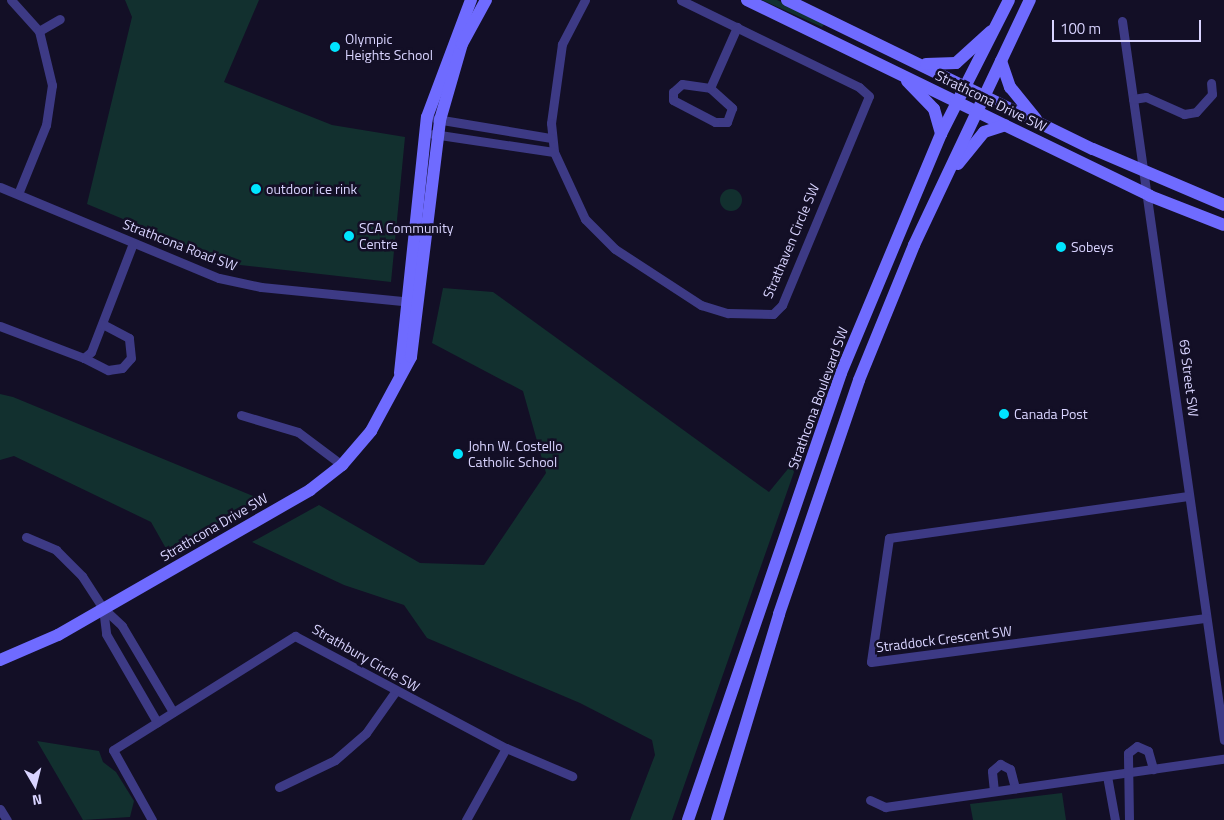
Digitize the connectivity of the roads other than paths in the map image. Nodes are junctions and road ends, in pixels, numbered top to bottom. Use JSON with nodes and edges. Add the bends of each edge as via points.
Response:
{"nodes":[{"id":1,"x":11,"y":0,"type":"edge"},
{"id":2,"x":470,"y":0,"type":"edge"},
{"id":3,"x":486,"y":0,"type":"edge"},
{"id":4,"x":585,"y":0,"type":"edge"},
{"id":5,"x":681,"y":0,"type":"edge"},
{"id":6,"x":747,"y":0,"type":"edge"},
{"id":7,"x":786,"y":0,"type":"edge"},
{"id":8,"x":1009,"y":0,"type":"edge"},
{"id":9,"x":1030,"y":0,"type":"edge"},
{"id":10,"x":60,"y":18,"type":"dead end"},
{"id":11,"x":1122,"y":21,"type":"dead end"},
{"id":12,"x":998,"y":24,"type":"junction"},
{"id":13,"x":737,"y":27,"type":"junction"},
{"id":14,"x":39,"y":31,"type":"junction"},
{"id":15,"x":1001,"y":61,"type":"junction"},
{"id":16,"x":922,"y":64,"type":"junction"},
{"id":17,"x":900,"y":74,"type":"junction"},
{"id":18,"x":1211,"y":83,"type":"dead end"},
{"id":19,"x":967,"y":87,"type":"junction"},
{"id":20,"x":710,"y":88,"type":"junction"},
{"id":21,"x":984,"y":96,"type":"junction"},
{"id":22,"x":1133,"y":98,"type":"junction"},
{"id":23,"x":960,"y":102,"type":"junction"},
{"id":24,"x":976,"y":111,"type":"junction"},
{"id":25,"x":427,"y":117,"type":"junction"},
{"id":26,"x":440,"y":120,"type":"junction"},
{"id":27,"x":1039,"y":123,"type":"junction"},
{"id":28,"x":1005,"y":124,"type":"junction"},
{"id":29,"x":431,"y":134,"type":"junction"},
{"id":30,"x":941,"y":134,"type":"junction"},
{"id":31,"x":552,"y":138,"type":"junction"},
{"id":32,"x":554,"y":152,"type":"junction"},
{"id":33,"x":1142,"y":170,"type":"junction"},
{"id":34,"x":941,"y":186,"type":"junction"},
{"id":35,"x":0,"y":187,"type":"edge"},
{"id":36,"x":18,"y":194,"type":"junction"},
{"id":37,"x":1150,"y":196,"type":"junction"},
{"id":38,"x":1224,"y":205,"type":"edge"},
{"id":39,"x":1224,"y":225,"type":"edge"},
{"id":40,"x":133,"y":243,"type":"junction"},
{"id":41,"x":412,"y":302,"type":"junction"},
{"id":42,"x":103,"y":324,"type":"junction"},
{"id":43,"x":0,"y":326,"type":"edge"},
{"id":44,"x":84,"y":358,"type":"junction"},
{"id":45,"x":241,"y":415,"type":"dead end"},
{"id":46,"x":342,"y":465,"type":"junction"},
{"id":47,"x":1188,"y":496,"type":"junction"},
{"id":48,"x":26,"y":537,"type":"dead end"},
{"id":49,"x":103,"y":608,"type":"junction"},
{"id":50,"x":1206,"y":618,"type":"junction"},
{"id":51,"x":0,"y":660,"type":"edge"},
{"id":52,"x":395,"y":692,"type":"junction"},
{"id":53,"x":173,"y":712,"type":"junction"},
{"id":54,"x":157,"y":722,"type":"junction"},
{"id":55,"x":1224,"y":740,"type":"edge"},
{"id":56,"x":506,"y":748,"type":"junction"},
{"id":57,"x":1224,"y":759,"type":"edge"},
{"id":58,"x":1153,"y":769,"type":"junction"},
{"id":59,"x":1128,"y":772,"type":"junction"},
{"id":60,"x":572,"y":776,"type":"dead end"},
{"id":61,"x":1107,"y":776,"type":"junction"},
{"id":62,"x":701,"y":784,"type":"junction"},
{"id":63,"x":279,"y":787,"type":"dead end"},
{"id":64,"x":1016,"y":788,"type":"junction"},
{"id":65,"x":994,"y":791,"type":"junction"},
{"id":66,"x":870,"y":800,"type":"dead end"},
{"id":67,"x":0,"y":809,"type":"edge"},
{"id":68,"x":148,"y":819,"type":"edge"},
{"id":69,"x":7,"y":820,"type":"edge"},
{"id":70,"x":466,"y":820,"type":"edge"},
{"id":71,"x":688,"y":820,"type":"edge"},
{"id":72,"x":692,"y":820,"type":"edge"},
{"id":73,"x":717,"y":820,"type":"edge"},
{"id":74,"x":1116,"y":820,"type":"edge"},
{"id":75,"x":1129,"y":820,"type":"edge"}],
"edges":[{"from":1,"to":14,"type":"street"},
{"from":2,"to":25,"type":"main road","name":"Strathcona Drive SW"},
{"from":3,"to":26,"type":"main road","name":"Strathcona Drive SW","via":[[462,44]]},
{"from":4,"to":31,"type":"street","name":"Strathaven Circle SW","via":[[562,44],[553,84]]},
{"from":5,"to":13,"type":"street","name":"Strathaven Circle SW"},
{"from":6,"to":17,"type":"main road","name":"Strathcona Drive SW"},
{"from":7,"to":16,"type":"main road","name":"Strathcona Drive SW"},
{"from":8,"to":12,"type":"main road","name":"Strathcona Boulevard SW"},
{"from":9,"to":15,"type":"main road"},
{"from":10,"to":14,"type":"street"},
{"from":11,"to":22,"type":"street","name":"69 Street SW"},
{"from":12,"to":16,"type":"main road","via":[[956,63]]},
{"from":12,"to":19,"type":"main road","name":"Strathcona Boulevard SW"},
{"from":13,"to":20,"type":"street"},
{"from":13,"to":32,"type":"street","name":"Strathaven Circle SW","via":[[859,86],[869,96],[782,305],[773,314],[728,313],[701,305],[615,249],[586,219]]},
{"from":14,"to":36,"type":"street","via":[[51,71],[51,98],[46,125]]},
{"from":15,"to":21,"type":"main road"},
{"from":15,"to":27,"type":"main road","via":[[1010,87]]},
{"from":16,"to":19,"type":"main road","name":"Strathcona Drive SW"},
{"from":17,"to":23,"type":"main road","name":"Strathcona Drive SW"},
{"from":17,"to":30,"type":"main road","via":[[934,109]]},
{"from":18,"to":22,"type":"street","via":[[1212,94],[1196,112],[1184,114],[1146,97]]},
{"from":19,"to":21,"type":"main road","name":"Strathcona Drive SW"},
{"from":19,"to":23,"type":"main road","name":"Strathcona Boulevard SW"},
{"from":20,"to":20,"type":"street","via":[[682,84],[675,88],[673,100],[700,116],[726,122],[732,108]]},
{"from":21,"to":24,"type":"main road"},
{"from":21,"to":27,"type":"main road","name":"Strathcona Drive SW"},
{"from":22,"to":33,"type":"street","name":"69 Street SW"},
{"from":23,"to":24,"type":"main road","name":"Strathcona Drive SW"},
{"from":23,"to":30,"type":"main road","name":"Strathcona Boulevard SW"},
{"from":24,"to":28,"type":"main road","name":"Strathcona Drive SW"},
{"from":24,"to":34,"type":"main road"},
{"from":25,"to":26,"type":"street"},
{"from":25,"to":29,"type":"main road","name":"Strathcona Drive SW"},
{"from":26,"to":29,"type":"main road","name":"Strathcona Drive SW"},
{"from":26,"to":31,"type":"street"},
{"from":27,"to":33,"type":"main road","name":"Strathcona Drive SW"},
{"from":28,"to":34,"type":"main road","via":[[984,132]]},
{"from":28,"to":37,"type":"main road","name":"Strathcona Drive SW"},
{"from":29,"to":32,"type":"street"},
{"from":29,"to":41,"type":"main road","name":"Strathcona Drive SW"},
{"from":30,"to":62,"type":"main road","name":"Strathcona Boulevard SW","via":[[841,373]]},
{"from":31,"to":32,"type":"street","name":"Strathaven Circle SW"},
{"from":33,"to":37,"type":"street","name":"69 Street SW"},
{"from":33,"to":38,"type":"main road","name":"Strathcona Drive SW"},
{"from":34,"to":73,"type":"main road","via":[[838,437]]},
{"from":35,"to":36,"type":"street","name":"Strathcona Road SW"},
{"from":36,"to":40,"type":"street","name":"Strathcona Road SW"},
{"from":37,"to":39,"type":"main road","name":"Strathcona Drive SW"},
{"from":37,"to":47,"type":"street","name":"69 Street SW"},
{"from":40,"to":41,"type":"street","name":"Strathcona Road SW","via":[[219,278],[261,287]]},
{"from":40,"to":42,"type":"street"},
{"from":41,"to":46,"type":"main road","name":"Strathcona Drive SW","via":[[411,357],[379,419]]},
{"from":42,"to":44,"type":"street"},
{"from":42,"to":44,"type":"street","via":[[126,334],[133,348],[131,358],[122,368],[108,370]]},
{"from":43,"to":44,"type":"street"},
{"from":45,"to":46,"type":"street","via":[[298,432]]},
{"from":46,"to":49,"type":"main road","name":"Strathcona Drive SW","via":[[310,490]]},
{"from":47,"to":50,"type":"street","name":"69 Street SW"},
{"from":47,"to":50,"type":"street","name":"Straddock Crescent SW","via":[[889,538],[871,662]]},
{"from":48,"to":49,"type":"street","via":[[56,550]]},
{"from":49,"to":51,"type":"main road","name":"Strathcona Drive SW","via":[[39,645]]},
{"from":49,"to":53,"type":"street","via":[[122,626]]},
{"from":49,"to":54,"type":"street","via":[[106,634]]},
{"from":50,"to":55,"type":"street","name":"69 Street SW"},
{"from":52,"to":53,"type":"street","name":"Strathbury Circle SW","via":[[295,636]]},
{"from":52,"to":56,"type":"street","name":"Strathbury Circle SW"},
{"from":52,"to":63,"type":"street","via":[[366,733],[335,760]]},
{"from":53,"to":54,"type":"street","name":"Strathbury Circle SW"},
{"from":54,"to":68,"type":"street","name":"Strathbury Circle SW","via":[[113,750]]},
{"from":56,"to":60,"type":"street","name":"Strathbury Circle SW"},
{"from":56,"to":70,"type":"street"},
{"from":57,"to":58,"type":"street"},
{"from":58,"to":59,"type":"street"},
{"from":58,"to":59,"type":"street","via":[[1148,751],[1137,746],[1128,753]]},
{"from":59,"to":61,"type":"street"},
{"from":59,"to":75,"type":"street"},
{"from":61,"to":64,"type":"street"},
{"from":61,"to":74,"type":"street"},
{"from":62,"to":71,"type":"main road","name":"Strathcona Boulevard SW"},
{"from":62,"to":72,"type":"main road"},
{"from":64,"to":65,"type":"street"},
{"from":64,"to":65,"type":"street","via":[[1010,769],[1000,764],[992,771]]},
{"from":65,"to":66,"type":"street","via":[[885,807]]},
{"from":67,"to":69,"type":"street"}]}
